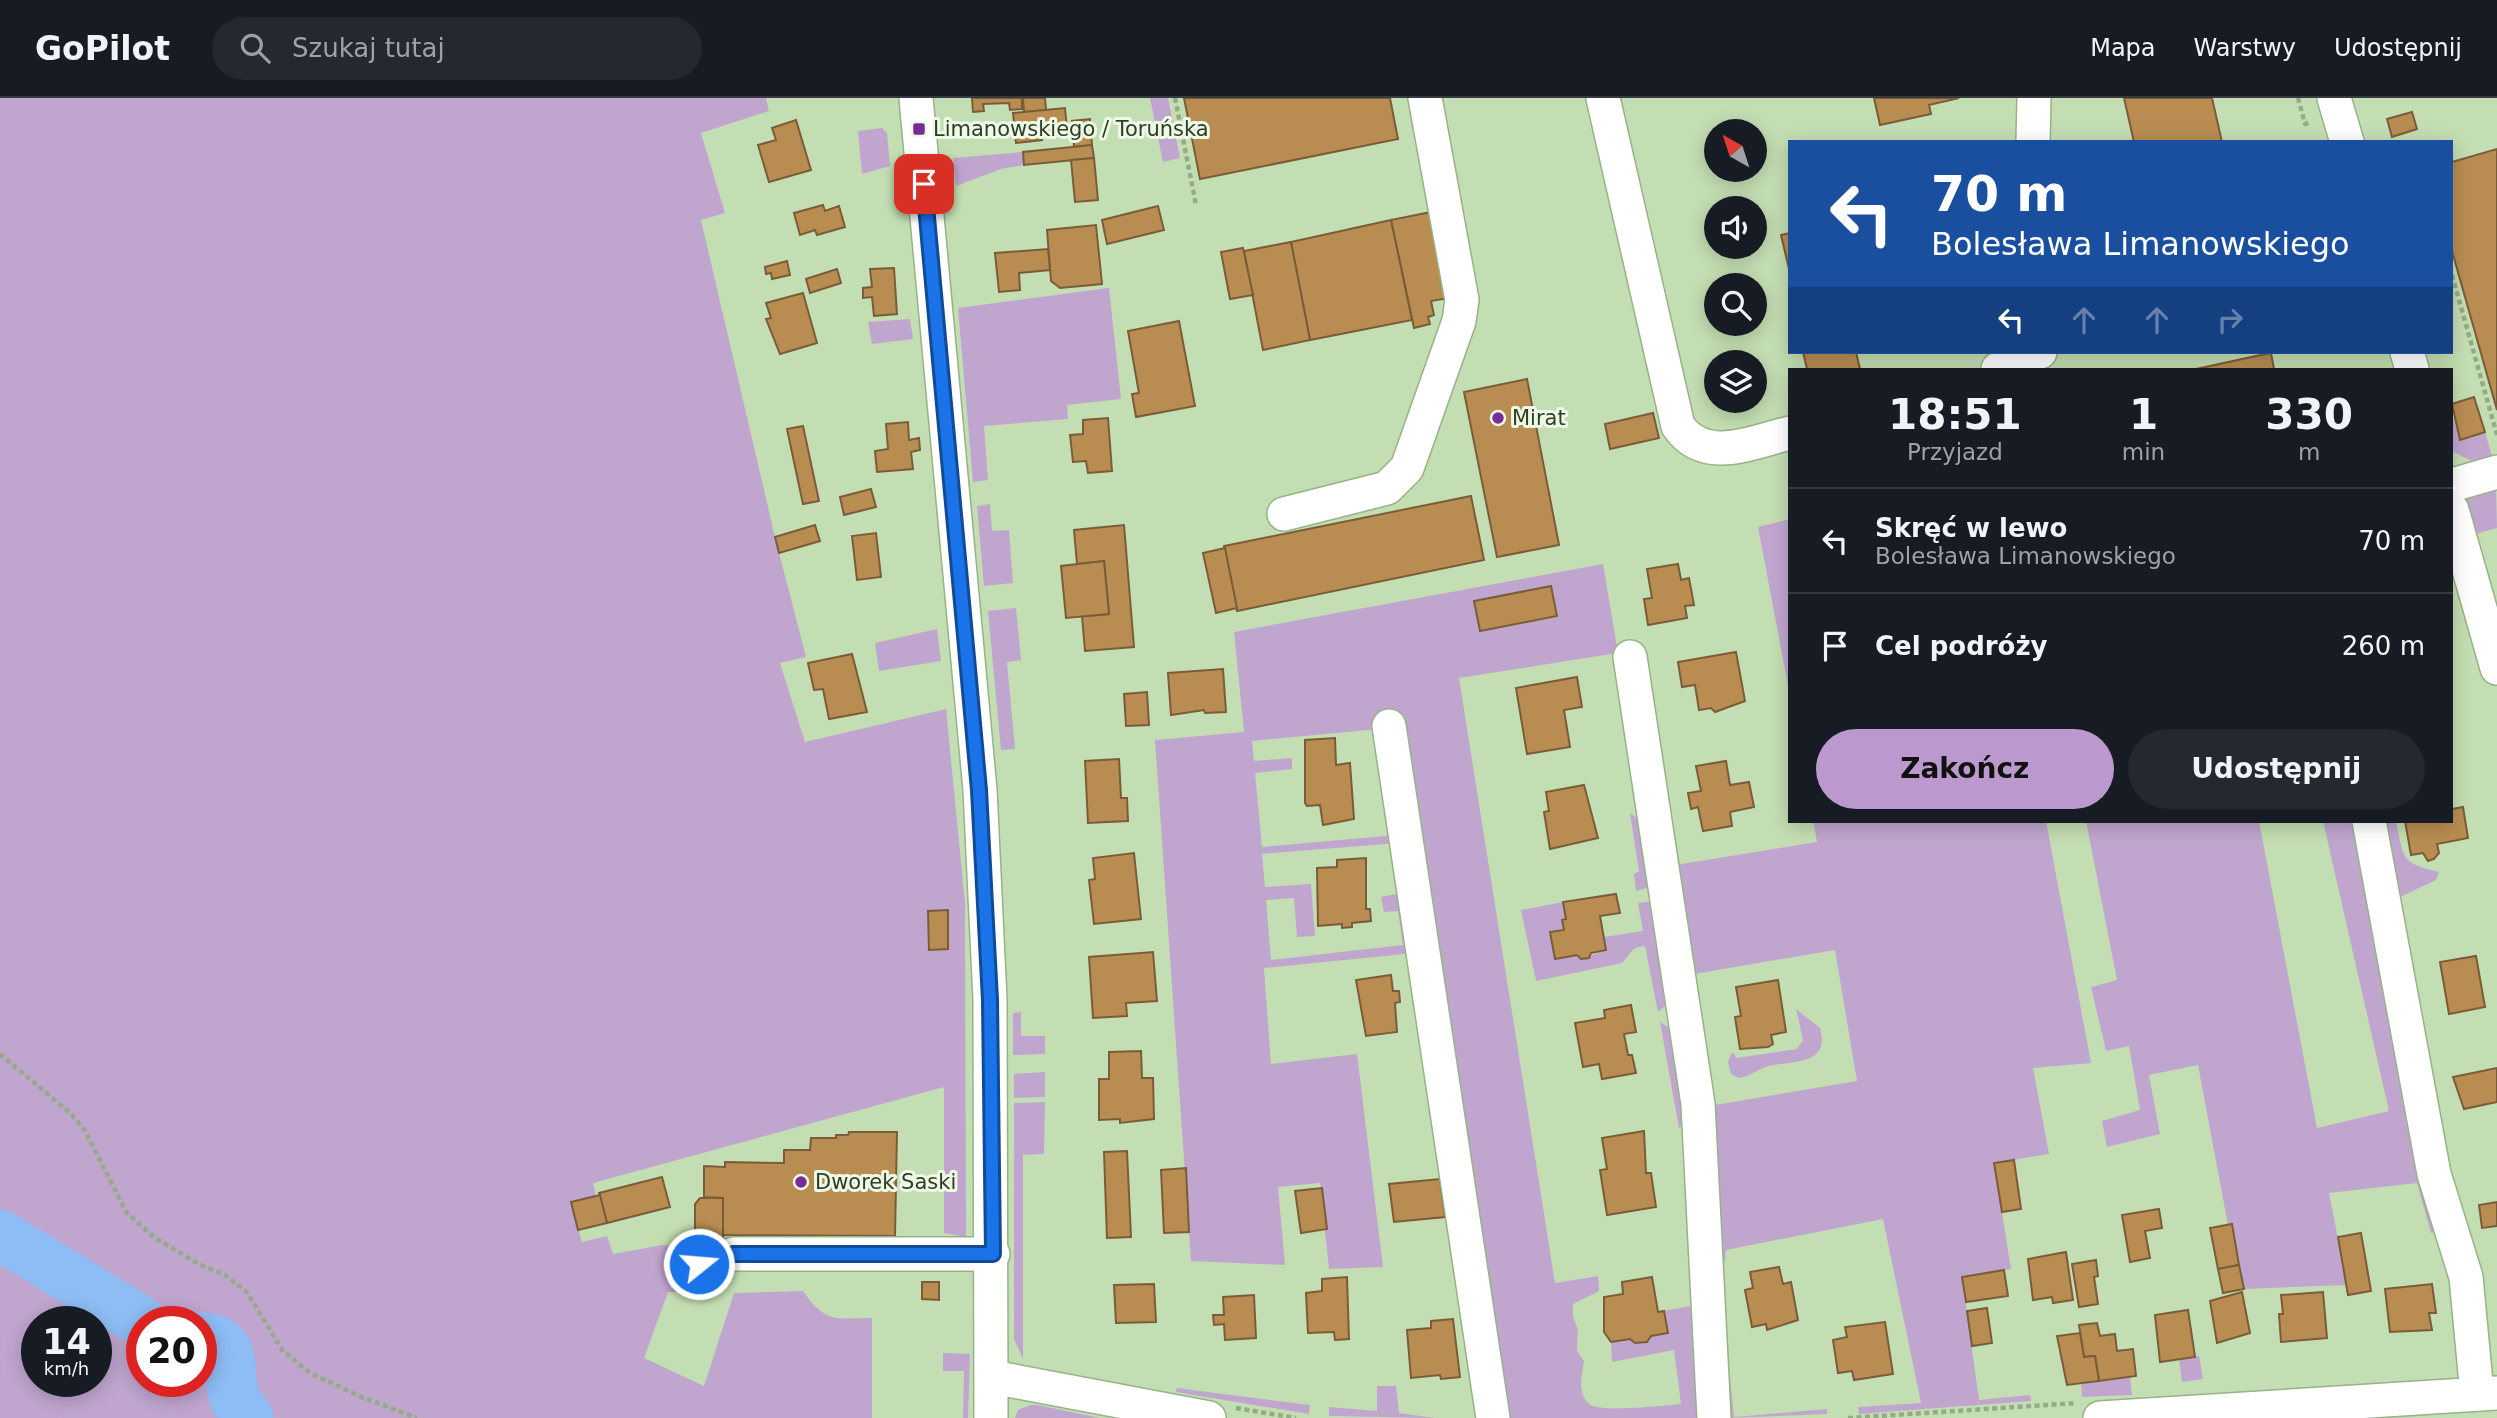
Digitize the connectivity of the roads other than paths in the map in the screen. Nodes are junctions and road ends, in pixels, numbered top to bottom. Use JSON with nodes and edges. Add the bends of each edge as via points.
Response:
{"nodes":[{"id":1,"x":916,"y":98,"type":"edge"},
{"id":2,"x":1425,"y":98,"type":"edge"},
{"id":3,"x":1603,"y":98,"type":"edge"},
{"id":4,"x":2034,"y":98,"type":"edge"},
{"id":5,"x":2334,"y":98,"type":"edge"},
{"id":6,"x":2033,"y":140,"type":"edge"},
{"id":7,"x":2346,"y":140,"type":"edge"},
{"id":8,"x":2035,"y":354,"type":"edge"},
{"id":9,"x":2000,"y":368,"type":"edge"},
{"id":10,"x":1788,"y":433,"type":"edge"},
{"id":11,"x":2497,"y":472,"type":"edge"},
{"id":12,"x":2453,"y":485,"type":"edge"},
{"id":13,"x":1284,"y":514,"type":"dead end"},
{"id":14,"x":2453,"y":514,"type":"edge"},
{"id":15,"x":1630,"y":657,"type":"dead end"},
{"id":16,"x":2497,"y":668,"type":"edge"},
{"id":17,"x":1389,"y":726,"type":"dead end"},
{"id":18,"x":2370,"y":823,"type":"edge"},
{"id":19,"x":993,"y":1254,"type":"junction"},
{"id":20,"x":699,"y":1264,"type":"dead end"},
{"id":21,"x":992,"y":1377,"type":"junction"},
{"id":22,"x":2487,"y":1393,"type":"edge"},
{"id":23,"x":1219,"y":1412,"type":"edge"},
{"id":24,"x":991,"y":1418,"type":"edge"},
{"id":25,"x":1493,"y":1418,"type":"edge"},
{"id":26,"x":1714,"y":1418,"type":"edge"},
{"id":27,"x":2100,"y":1418,"type":"edge"}],
"edges":[{"from":1,"to":19,"type":"street","via":[[979,790],[990,1000]]},
{"from":2,"to":13,"type":"street","via":[[1462,300],[1459,321],[1401,475],[1387,488]]},
{"from":3,"to":10,"type":"street","via":[[1678,426],[1694,443],[1719,450]]},
{"from":4,"to":6,"type":"street"},
{"from":5,"to":7,"type":"street"},
{"from":8,"to":9,"type":"street"},
{"from":11,"to":12,"type":"street"},
{"from":14,"to":16,"type":"street"},
{"from":15,"to":26,"type":"street","via":[[1698,1104]]},
{"from":17,"to":25,"type":"street"},
{"from":18,"to":22,"type":"street","via":[[2434,1174],[2466,1277]]},
{"from":19,"to":20,"type":"street","via":[[734,1254]]},
{"from":19,"to":21,"type":"street"},
{"from":21,"to":23,"type":"street"},
{"from":21,"to":24,"type":"street"},
{"from":22,"to":27,"type":"street"}]}
